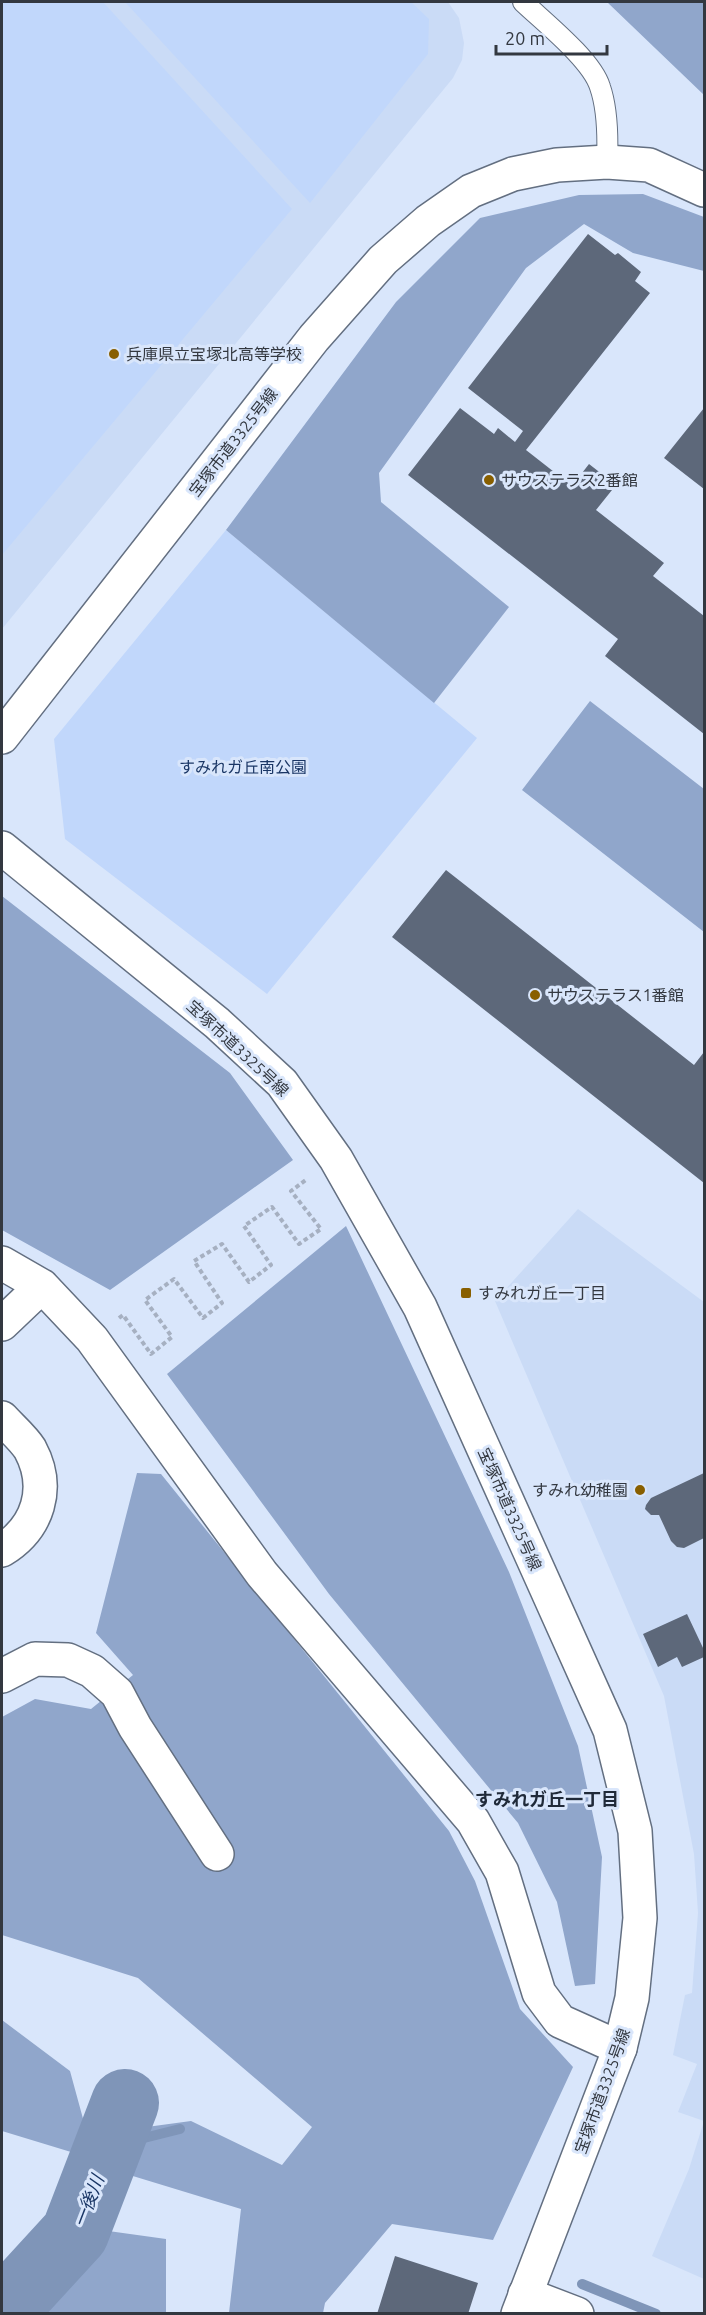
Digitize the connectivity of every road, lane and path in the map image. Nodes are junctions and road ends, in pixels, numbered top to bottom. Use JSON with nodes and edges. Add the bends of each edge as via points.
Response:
{"nodes":[{"id":1,"x":523,"y":2,"type":"edge"},
{"id":2,"x":607,"y":162,"type":"junction"},
{"id":3,"x":705,"y":190,"type":"edge"},
{"id":4,"x":2,"y":737,"type":"edge"},
{"id":5,"x":2,"y":848,"type":"edge"},
{"id":6,"x":315,"y":1174,"type":"dead end"},
{"id":7,"x":2,"y":1263,"type":"edge"},
{"id":8,"x":42,"y":1286,"type":"junction"},
{"id":9,"x":123,"y":1316,"type":"dead end"},
{"id":10,"x":2,"y":1324,"type":"edge"},
{"id":11,"x":2,"y":1418,"type":"edge"},
{"id":12,"x":2,"y":1550,"type":"edge"},
{"id":13,"x":2,"y":1676,"type":"edge"},
{"id":14,"x":217,"y":1854,"type":"dead end"},
{"id":15,"x":620,"y":2048,"type":"junction"},
{"id":16,"x":522,"y":2304,"type":"edge"},
{"id":17,"x":577,"y":2313,"type":"edge"}],
"edges":[{"from":1,"to":2,"type":"lane","via":[[585,62],[600,86],[608,137]]},
{"from":2,"to":3,"type":"street","name":"宝塚市道3325号線","via":[[649,165]]},
{"from":2,"to":4,"type":"street","name":"宝塚市道3325号線","via":[[557,165],[513,174],[471,191],[383,260],[314,338]]},
{"from":5,"to":15,"type":"street","name":"宝塚市道3325号線","via":[[217,1023],[282,1083],[336,1159],[420,1307],[610,1730],[635,1831],[640,1918],[632,1998]]},
{"from":6,"to":9,"type":"path","via":[[291,1191],[321,1229],[299,1244],[272,1207],[244,1226],[271,1265],[249,1282],[222,1244],[194,1262],[222,1303],[203,1318],[174,1279],[145,1300],[172,1337],[151,1354]]},
{"from":7,"to":8,"type":"street"},
{"from":8,"to":10,"type":"street"},
{"from":8,"to":15,"type":"street","via":[[92,1339],[262,1574],[473,1821],[502,1872],[539,1994],[560,2021]]},
{"from":11,"to":12,"type":"street","via":[[30,1448],[38,1471],[40,1501],[30,1526]]},
{"from":13,"to":14,"type":"street","via":[[35,1659],[68,1660],[92,1671],[117,1693]]},
{"from":15,"to":16,"type":"street","name":"宝塚市道3325号線"},
{"from":16,"to":17,"type":"street"}]}
